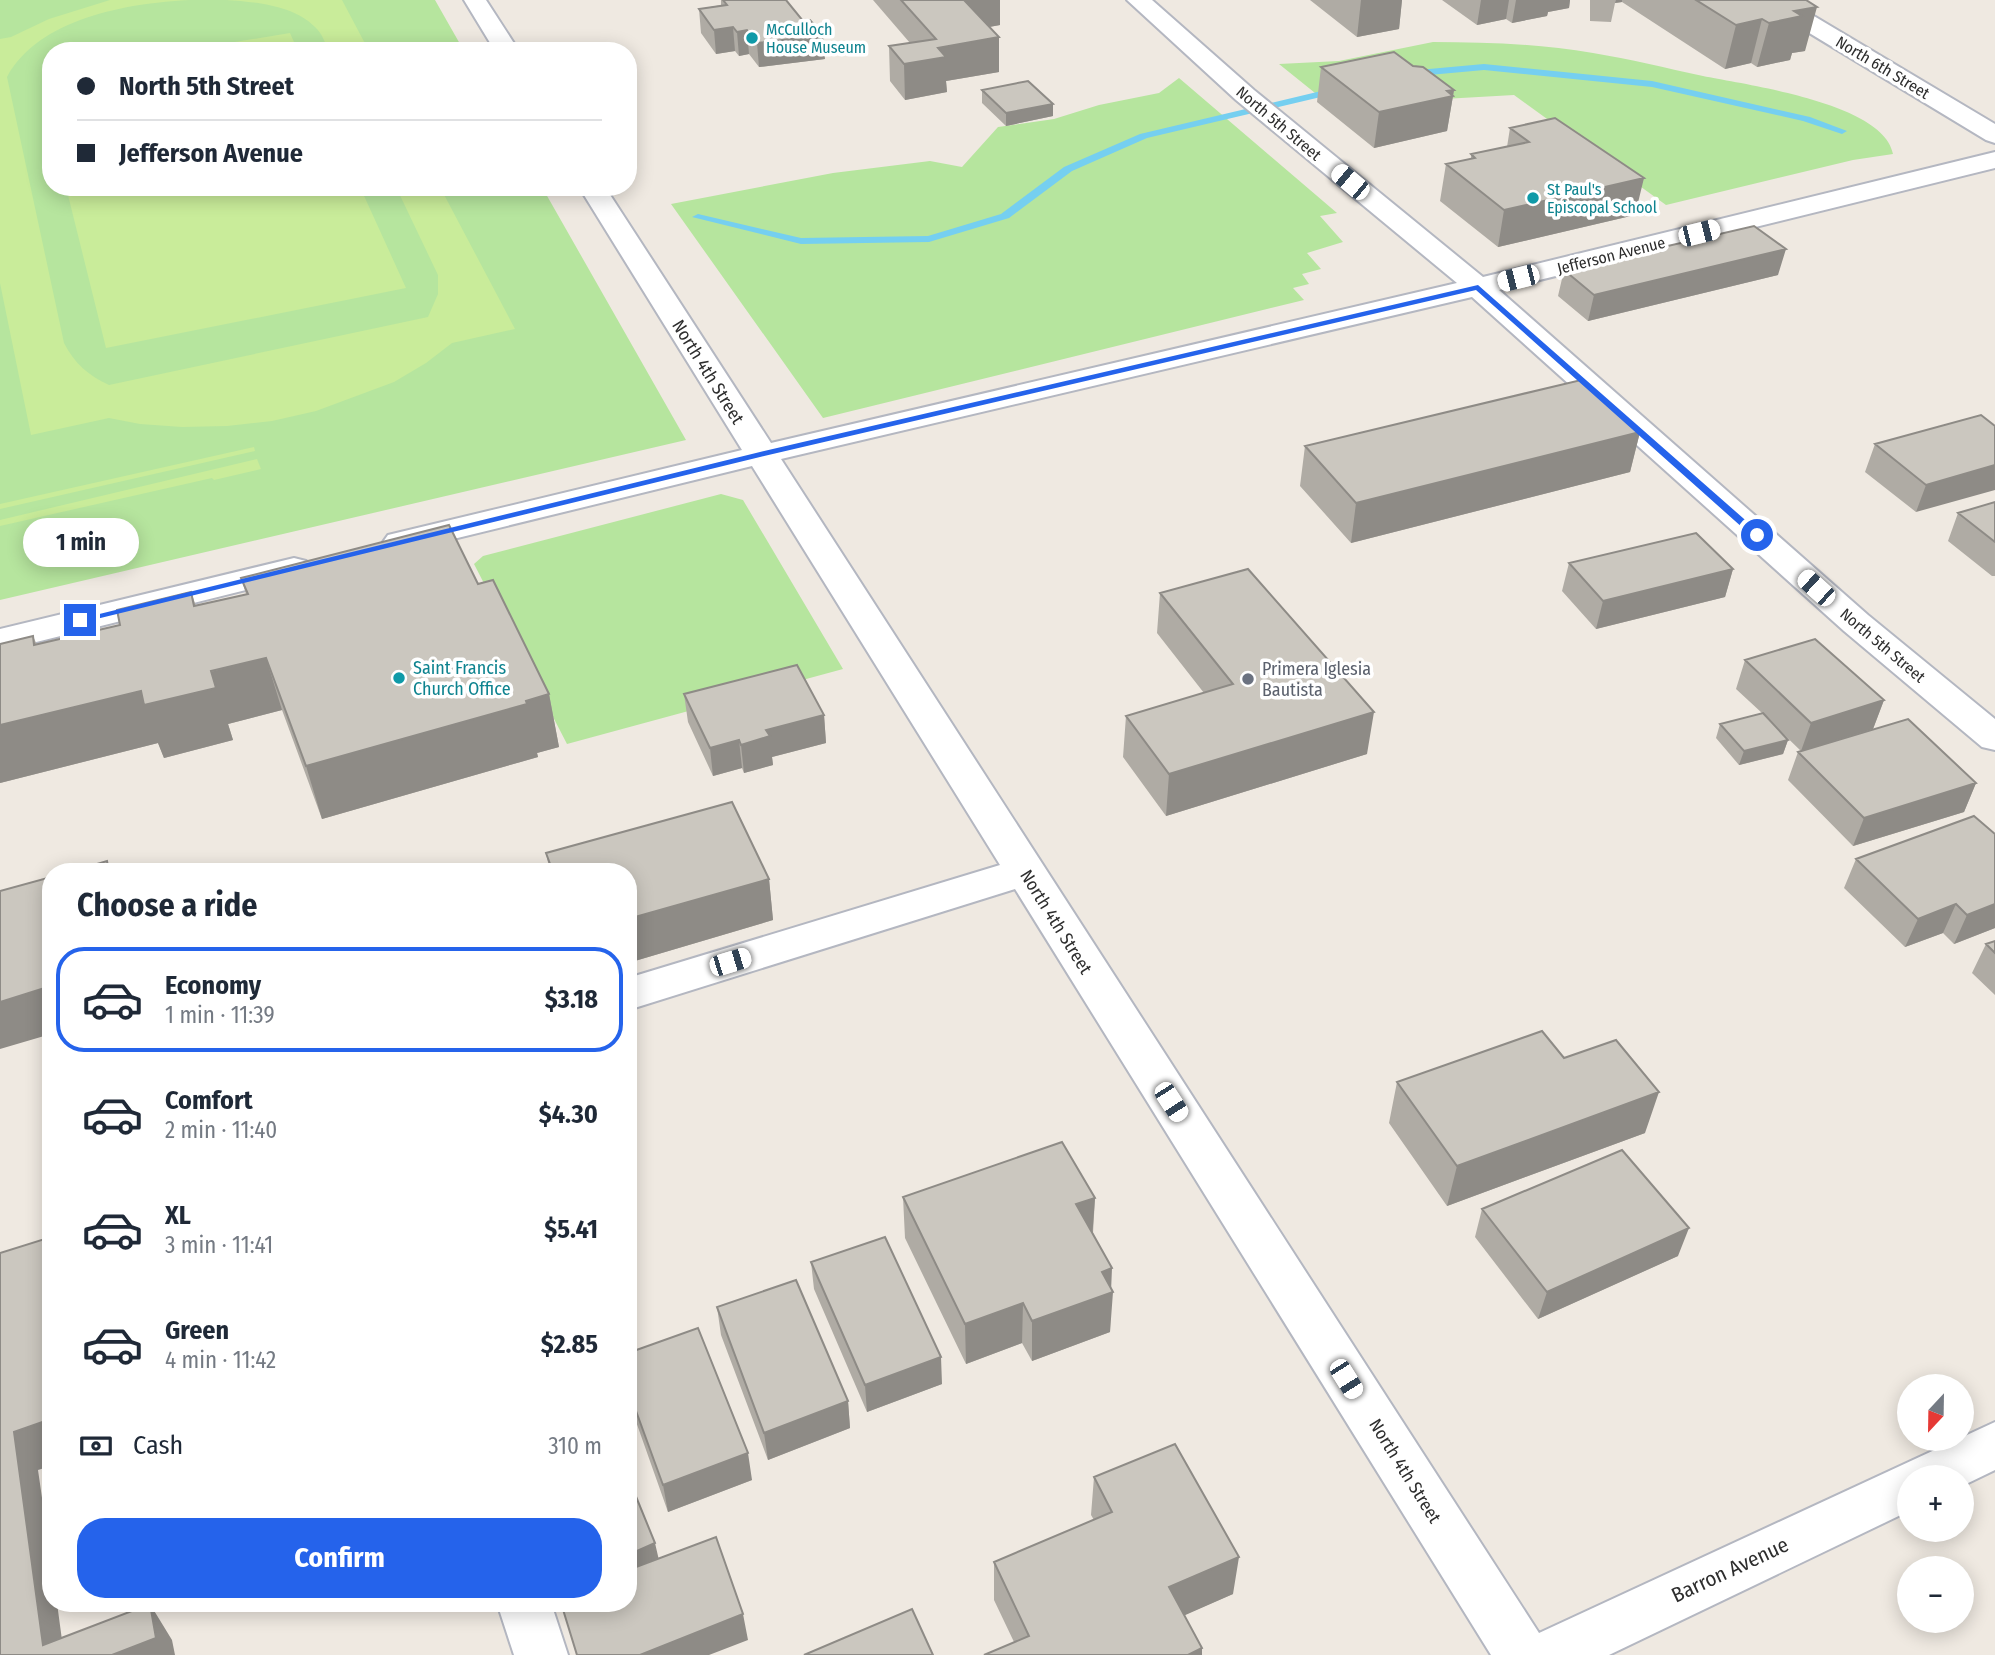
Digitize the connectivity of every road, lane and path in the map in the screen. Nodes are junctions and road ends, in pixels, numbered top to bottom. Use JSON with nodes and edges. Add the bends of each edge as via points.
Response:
{"nodes":[{"id":1,"x":476,"y":0,"type":"edge"},
{"id":2,"x":1138,"y":0,"type":"edge"},
{"id":3,"x":1771,"y":0,"type":"edge"},
{"id":4,"x":502,"y":42,"type":"edge"},
{"id":5,"x":1995,"y":135,"type":"edge"},
{"id":6,"x":1995,"y":160,"type":"edge"},
{"id":7,"x":598,"y":196,"type":"edge"},
{"id":8,"x":1478,"y":288,"type":"junction"},
{"id":9,"x":760,"y":455,"type":"junction"},
{"id":10,"x":375,"y":548,"type":"edge"},
{"id":11,"x":321,"y":561,"type":"edge"},
{"id":12,"x":0,"y":639,"type":"edge"},
{"id":13,"x":1995,"y":738,"type":"edge"},
{"id":14,"x":1024,"y":872,"type":"junction"},
{"id":15,"x":637,"y":991,"type":"edge"},
{"id":16,"x":1995,"y":1445,"type":"edge"},
{"id":17,"x":1953,"y":1465,"type":"edge"},
{"id":18,"x":1897,"y":1492,"type":"edge"},
{"id":19,"x":527,"y":1612,"type":"edge"},
{"id":20,"x":541,"y":1655,"type":"edge"},
{"id":21,"x":1521,"y":1655,"type":"edge"},
{"id":22,"x":1551,"y":1655,"type":"edge"}],
"edges":[{"from":1,"to":4,"type":"street"},
{"from":2,"to":8,"type":"street","name":"North 5th Street"},
{"from":3,"to":5,"type":"street","name":"North 6th Street"},
{"from":6,"to":8,"type":"street","name":"Jefferson Avenue"},
{"from":7,"to":9,"type":"street","name":"North 4th Street"},
{"from":8,"to":9,"type":"street","name":"Jefferson Avenue"},
{"from":8,"to":13,"type":"street","name":"North 5th Street","via":[[1856,623]]},
{"from":9,"to":10,"type":"street","name":"Jefferson Avenue"},
{"from":9,"to":14,"type":"street","name":"North 4th Street"},
{"from":11,"to":12,"type":"street"},
{"from":14,"to":15,"type":"street"},
{"from":14,"to":21,"type":"street","name":"North 4th Street"},
{"from":16,"to":17,"type":"street"},
{"from":18,"to":22,"type":"street","name":"Barron Avenue"},
{"from":19,"to":20,"type":"street"}]}
